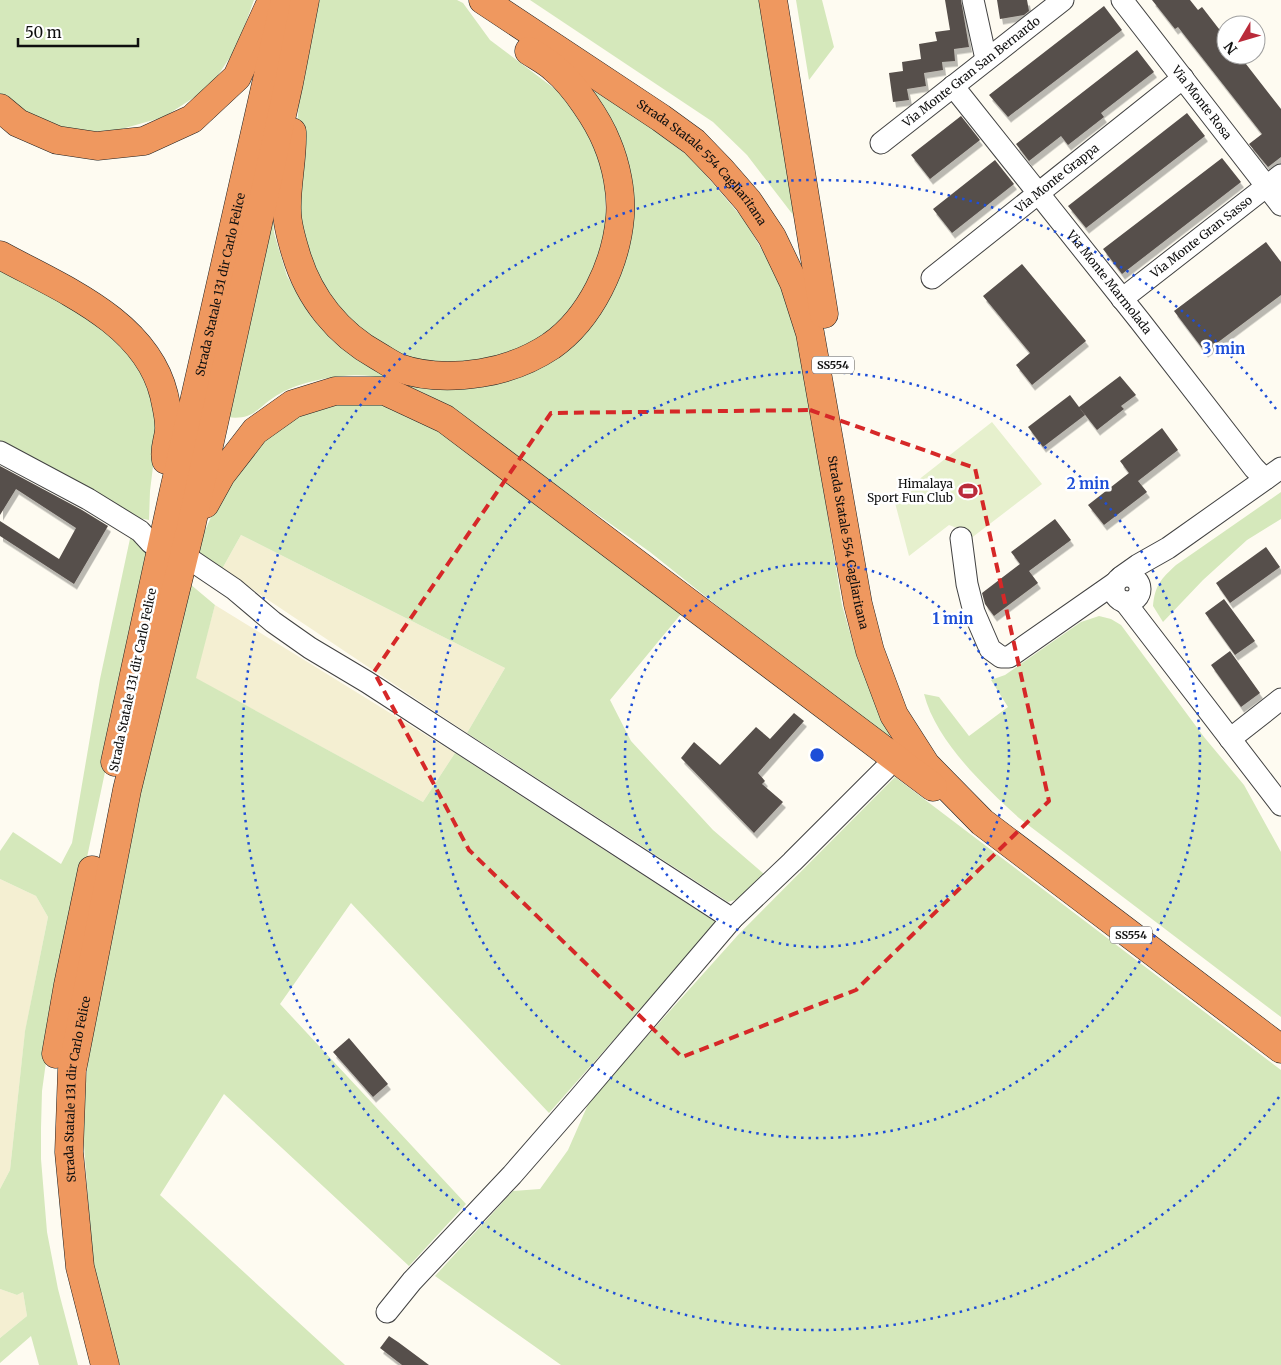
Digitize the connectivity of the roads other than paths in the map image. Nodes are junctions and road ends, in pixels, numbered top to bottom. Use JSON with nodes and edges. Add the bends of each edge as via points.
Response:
{"nodes":[{"id":1,"x":272,"y":0,"type":"edge"},
{"id":2,"x":285,"y":0,"type":"edge"},
{"id":3,"x":305,"y":0,"type":"edge"},
{"id":4,"x":482,"y":0,"type":"edge"},
{"id":5,"x":512,"y":0,"type":"edge"},
{"id":6,"x":773,"y":0,"type":"edge"},
{"id":7,"x":973,"y":0,"type":"edge"},
{"id":8,"x":1062,"y":0,"type":"edge"},
{"id":9,"x":1122,"y":0,"type":"edge"},
{"id":10,"x":986,"y":59,"type":"junction"},
{"id":11,"x":1183,"y":78,"type":"junction"},
{"id":12,"x":289,"y":83,"type":"junction"},
{"id":13,"x":953,"y":86,"type":"junction"},
{"id":14,"x":0,"y":108,"type":"edge"},
{"id":15,"x":881,"y":143,"type":"dead end"},
{"id":16,"x":1274,"y":181,"type":"edge"},
{"id":17,"x":1038,"y":193,"type":"junction"},
{"id":18,"x":1281,"y":205,"type":"edge"},
{"id":19,"x":0,"y":255,"type":"edge"},
{"id":20,"x":932,"y":278,"type":"dead end"},
{"id":21,"x":1122,"y":299,"type":"junction"},
{"id":22,"x":824,"y":314,"type":"junction"},
{"id":23,"x":0,"y":452,"type":"edge"},
{"id":24,"x":1273,"y":473,"type":"edge"},
{"id":25,"x":174,"y":490,"type":"junction"},
{"id":26,"x":191,"y":526,"type":"junction"},
{"id":27,"x":960,"y":538,"type":"dead end"},
{"id":28,"x":152,"y":543,"type":"dead end"},
{"id":29,"x":191,"y":560,"type":"dead end"},
{"id":30,"x":1127,"y":591,"type":"junction"},
{"id":31,"x":1281,"y":699,"type":"edge"},
{"id":32,"x":1230,"y":738,"type":"junction"},
{"id":33,"x":894,"y":759,"type":"junction"},
{"id":34,"x":1281,"y":805,"type":"edge"},
{"id":35,"x":982,"y":822,"type":"junction"},
{"id":36,"x":732,"y":918,"type":"junction"},
{"id":37,"x":1281,"y":1030,"type":"edge"},
{"id":38,"x":1281,"y":1049,"type":"edge"},
{"id":39,"x":387,"y":1312,"type":"dead end"},
{"id":40,"x":88,"y":1365,"type":"edge"},
{"id":41,"x":105,"y":1365,"type":"edge"}],
"edges":[{"from":1,"to":14,"type":"highway","via":[[237,77],[192,119],[144,141],[97,146],[57,140],[18,123]]},
{"from":2,"to":25,"type":"highway","name":"Strada Statale 131 dir Carlo Felice"},
{"from":3,"to":12,"type":"highway"},
{"from":4,"to":12,"type":"highway","via":[[502,33],[556,69],[588,107],[607,143],[619,193],[620,216],[614,250],[594,299],[552,345],[525,360],[464,376],[423,374],[398,367],[367,351],[342,332],[326,314],[307,283],[296,255],[287,213],[292,142]]},
{"from":4,"to":35,"type":"highway","name":"Strada Statale 554 Cagliaritana","number":"SS554","via":[[694,142],[748,201],[772,238],[794,283],[810,333],[858,604],[870,651],[894,715],[926,765]]},
{"from":5,"to":22,"type":"highway","name":"Strada Statale 554 Cagliaritana","number":"SS554","via":[[677,106],[710,133],[765,195],[807,269]]},
{"from":6,"to":22,"type":"highway"},
{"from":7,"to":10,"type":"street"},
{"from":8,"to":10,"type":"street","name":"Via Monte Gran San Bernardo"},
{"from":9,"to":11,"type":"street","name":"Via Monte Rosa"},
{"from":10,"to":13,"type":"street","name":"Via Monte Gran San Bernardo"},
{"from":11,"to":16,"type":"street","name":"Via Monte Rosa"},
{"from":11,"to":17,"type":"street","name":"Via Monte Grappa"},
{"from":12,"to":26,"type":"highway","name":"Strada Statale 131 dir Carlo Felice"},
{"from":13,"to":15,"type":"street","name":"Via Monte Gran San Bernardo"},
{"from":13,"to":17,"type":"street","name":"Via Monte Marmolada"},
{"from":16,"to":18,"type":"street","name":"Via Monte Rosa"},
{"from":16,"to":21,"type":"street","name":"Via Monte Gran Sasso"},
{"from":17,"to":20,"type":"street","name":"Via Monte Grappa"},
{"from":17,"to":21,"type":"street","name":"Via Monte Marmolada"},
{"from":19,"to":25,"type":"highway","via":[[87,302],[135,340],[155,370],[164,394],[170,426],[165,455]]},
{"from":21,"to":24,"type":"street","name":"Via Monte Marmolada","via":[[1254,468]]},
{"from":22,"to":37,"type":"highway","name":"Strada Statale 554 Cagliaritana","number":"SS554","via":[[882,637],[904,695],[925,734],[955,772],[1011,824]]},
{"from":23,"to":28,"type":"street","via":[[88,498],[140,531]]},
{"from":24,"to":30,"type":"street","via":[[1168,548],[1138,565]]},
{"from":25,"to":40,"type":"highway","name":"Strada Statale 131 dir Carlo Felice","via":[[68,985],[52,1081],[53,1180],[64,1275]]},
{"from":26,"to":33,"type":"highway","via":[[221,475],[254,431],[293,404],[335,391],[385,392],[445,419]]},
{"from":26,"to":41,"type":"highway","name":"Strada Statale 131 dir Carlo Felice","via":[[128,790],[72,1070],[69,1152],[80,1267]]},
{"from":27,"to":30,"type":"street","via":[[974,612],[990,649],[1001,656],[1009,657],[1084,606]]},
{"from":29,"to":36,"type":"street","via":[[310,648]]},
{"from":30,"to":32,"type":"street","via":[[1158,644]]},
{"from":31,"to":32,"type":"street"},
{"from":32,"to":34,"type":"street"},
{"from":33,"to":35,"type":"highway"},
{"from":33,"to":36,"type":"street"},
{"from":35,"to":38,"type":"highway","name":"Strada Statale 554 Cagliaritana","number":"SS554"},
{"from":36,"to":39,"type":"street","via":[[580,1097]]}]}
